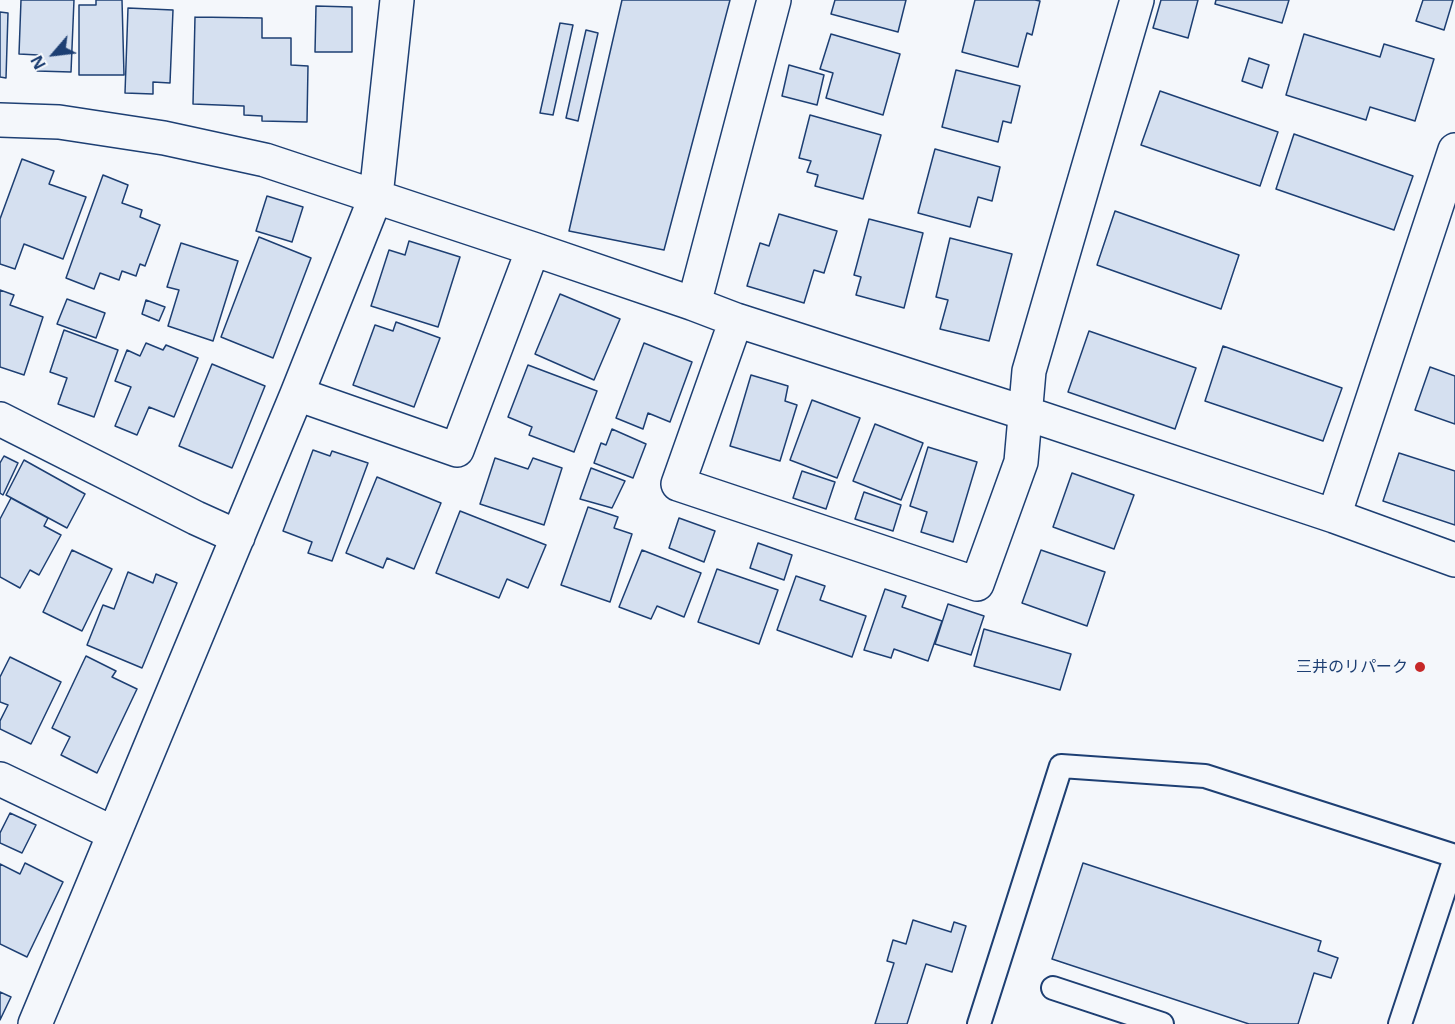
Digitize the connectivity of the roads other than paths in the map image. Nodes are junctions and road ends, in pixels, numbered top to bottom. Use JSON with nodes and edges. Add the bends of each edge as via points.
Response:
{"nodes":[{"id":1,"x":398,"y":0,"type":"edge"},
{"id":2,"x":774,"y":0,"type":"edge"},
{"id":3,"x":1137,"y":0,"type":"edge"},
{"id":4,"x":0,"y":120,"type":"edge"},
{"id":5,"x":1455,"y":150,"type":"edge"},
{"id":6,"x":376,"y":196,"type":"junction"},
{"id":7,"x":533,"y":249,"type":"junction"},
{"id":8,"x":694,"y":304,"type":"junction"},
{"id":9,"x":736,"y":320,"type":"junction"},
{"id":10,"x":297,"y":394,"type":"junction"},
{"id":11,"x":1025,"y":412,"type":"junction"},
{"id":12,"x":0,"y":419,"type":"edge"},
{"id":13,"x":1334,"y":516,"type":"junction"},
{"id":14,"x":238,"y":537,"type":"junction"},
{"id":15,"x":1455,"y":560,"type":"edge"},
{"id":16,"x":0,"y":778,"type":"edge"},
{"id":17,"x":113,"y":833,"type":"junction"},
{"id":18,"x":1455,"y":857,"type":"edge"},
{"id":19,"x":1053,"y":988,"type":"dead end"},
{"id":20,"x":35,"y":1024,"type":"edge"},
{"id":21,"x":979,"y":1024,"type":"edge"},
{"id":22,"x":1162,"y":1024,"type":"edge"},
{"id":23,"x":1400,"y":1024,"type":"edge"}],
"edges":[{"from":1,"to":6,"type":"street"},
{"from":2,"to":8,"type":"street"},
{"from":3,"to":11,"type":"street","via":[[1029,371]]},
{"from":4,"to":6,"type":"street","via":[[59,122],[164,138],[265,160]]},
{"from":5,"to":13,"type":"street"},
{"from":6,"to":7,"type":"street"},
{"from":6,"to":10,"type":"street"},
{"from":7,"to":8,"type":"street"},
{"from":7,"to":10,"type":"street","via":[[457,450]]},
{"from":8,"to":9,"type":"street"},
{"from":9,"to":11,"type":"street"},
{"from":9,"to":11,"type":"street","via":[[678,484],[977,584],[1022,462]]},
{"from":10,"to":14,"type":"street"},
{"from":11,"to":13,"type":"street"},
{"from":12,"to":14,"type":"street"},
{"from":13,"to":15,"type":"street"},
{"from":14,"to":17,"type":"street"},
{"from":16,"to":17,"type":"street"},
{"from":17,"to":20,"type":"street"},
{"from":18,"to":21,"type":"lane","via":[[1205,776],[1062,766]]},
{"from":18,"to":23,"type":"lane"},
{"from":19,"to":22,"type":"lane"}]}
